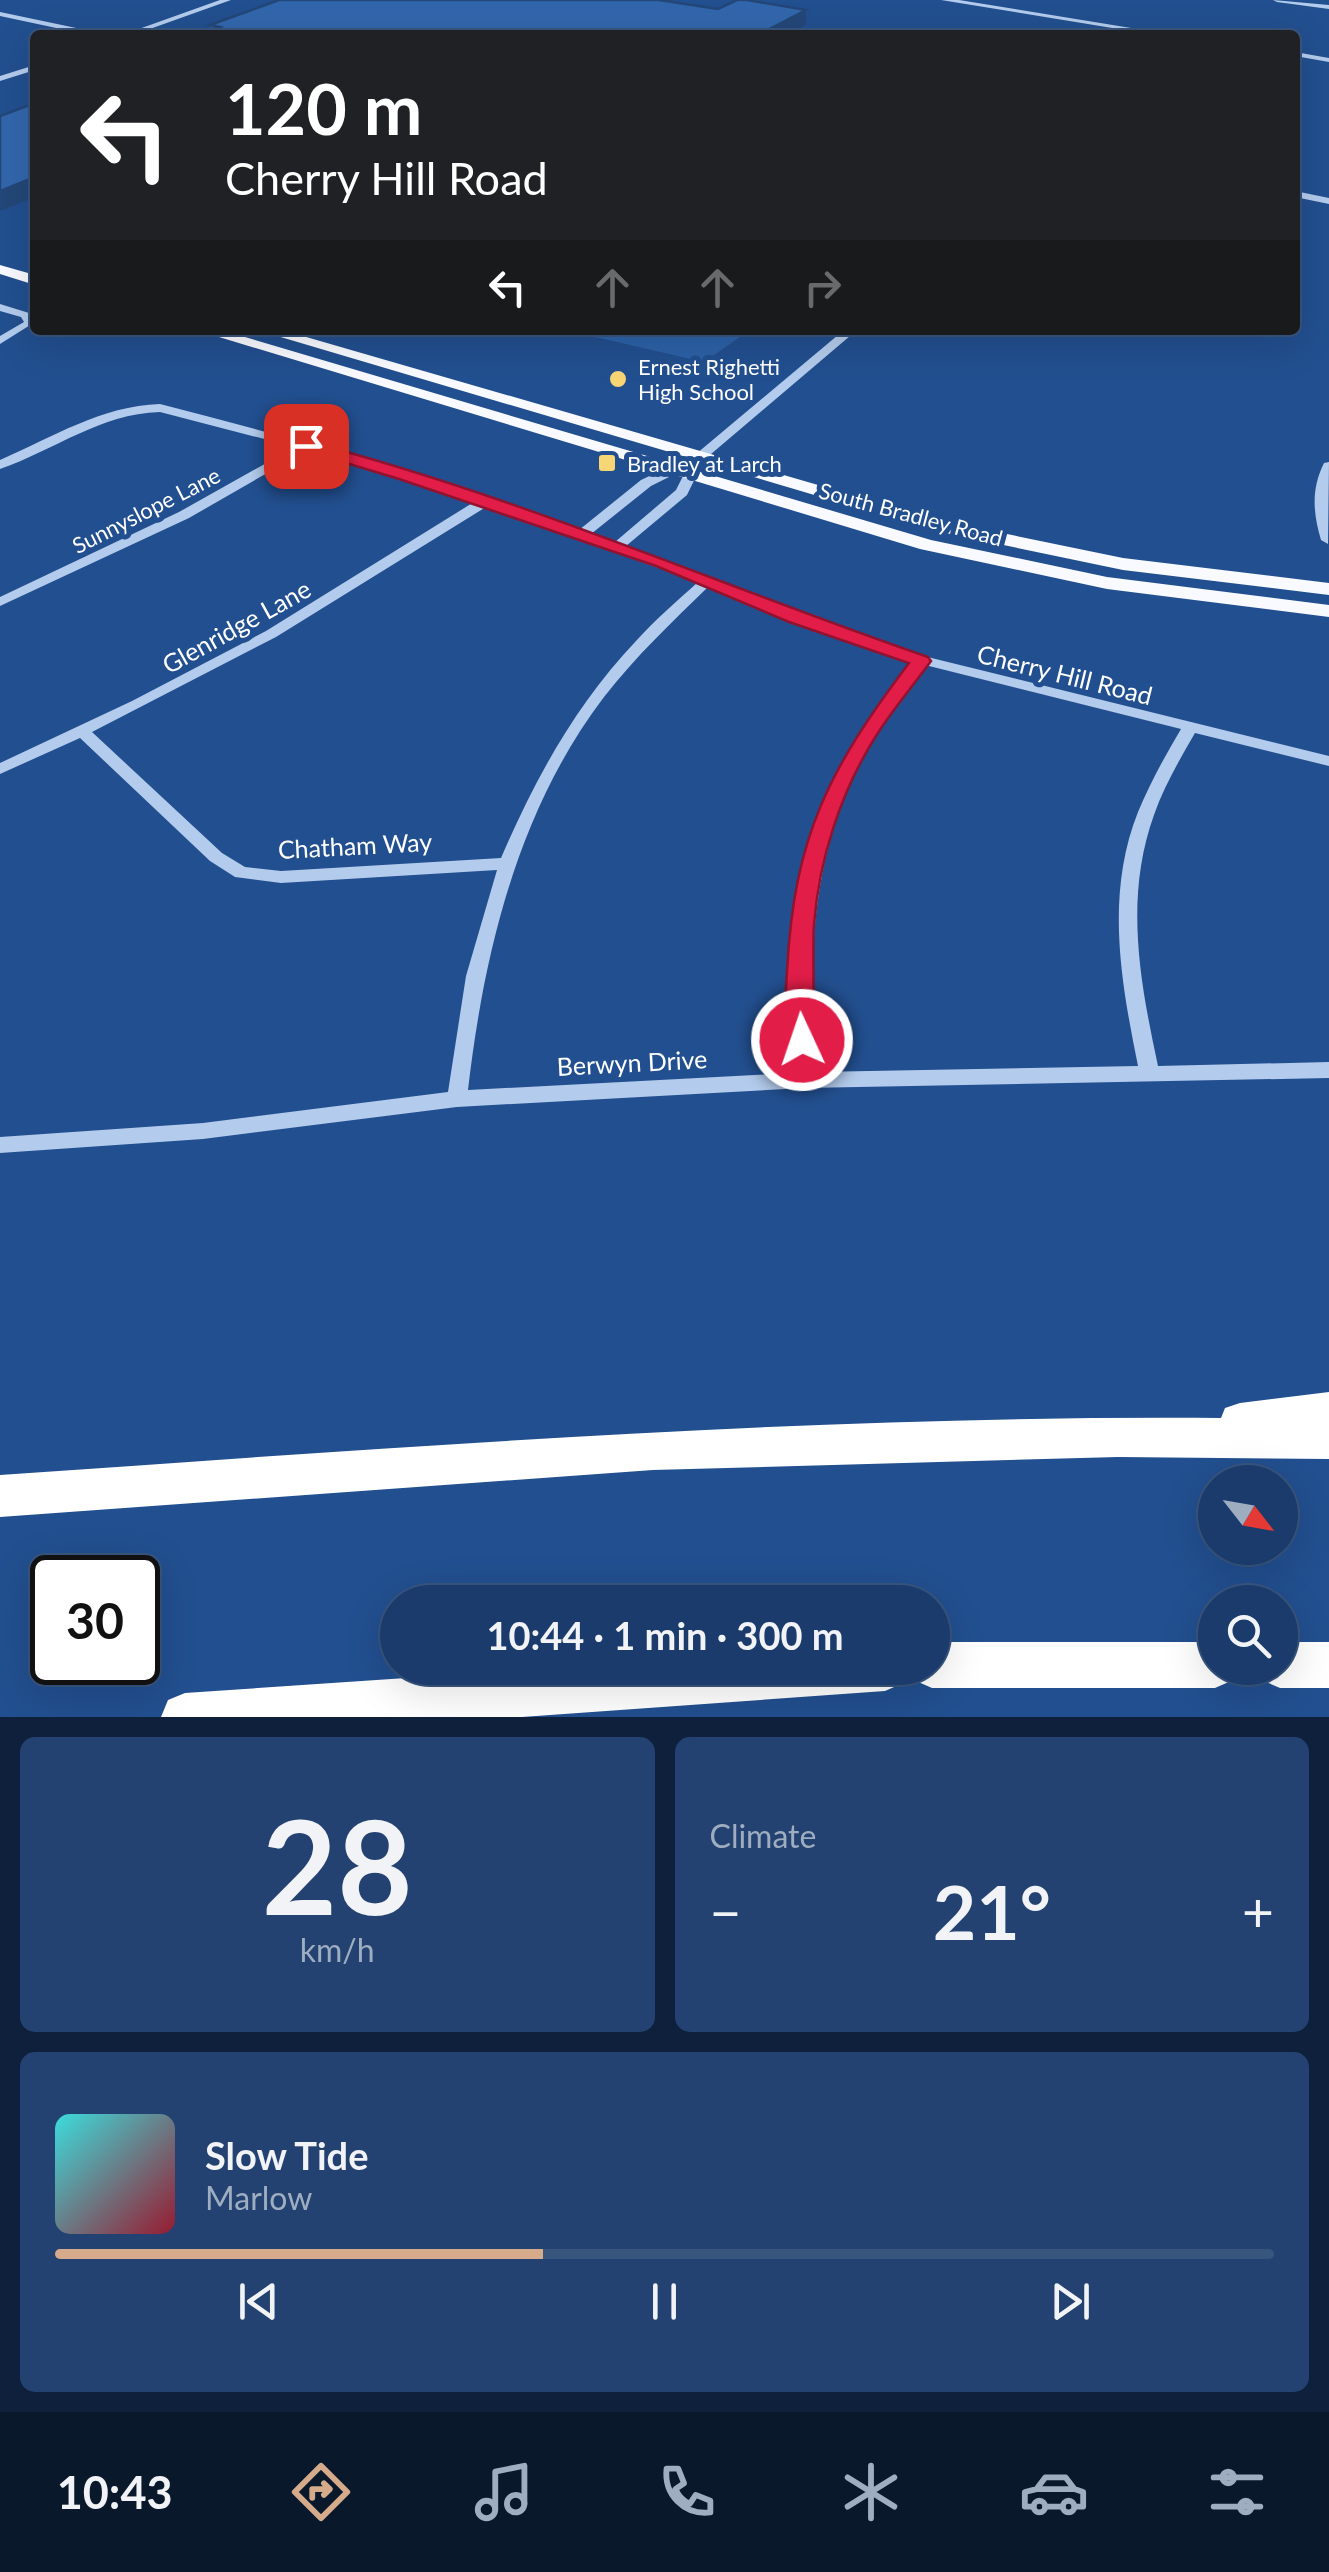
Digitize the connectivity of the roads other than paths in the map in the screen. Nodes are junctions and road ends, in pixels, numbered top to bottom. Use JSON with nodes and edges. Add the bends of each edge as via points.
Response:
{"nodes":[{"id":1,"x":227,"y":0,"type":"edge"},
{"id":2,"x":944,"y":0,"type":"edge"},
{"id":3,"x":1278,"y":0,"type":"edge"},
{"id":4,"x":1329,"y":7,"type":"edge"},
{"id":5,"x":0,"y":14,"type":"edge"},
{"id":6,"x":76,"y":30,"type":"edge"},
{"id":7,"x":140,"y":30,"type":"edge"},
{"id":8,"x":1138,"y":30,"type":"edge"},
{"id":9,"x":1300,"y":55,"type":"edge"},
{"id":10,"x":1329,"y":60,"type":"edge"},
{"id":11,"x":30,"y":69,"type":"edge"},
{"id":12,"x":0,"y":79,"type":"edge"},
{"id":13,"x":1300,"y":195,"type":"edge"},
{"id":14,"x":1329,"y":202,"type":"edge"},
{"id":15,"x":0,"y":253,"type":"edge"},
{"id":16,"x":30,"y":262,"type":"edge"},
{"id":17,"x":0,"y":270,"type":"edge"},
{"id":18,"x":30,"y":279,"type":"edge"},
{"id":19,"x":0,"y":307,"type":"edge"},
{"id":20,"x":222,"y":335,"type":"edge"},
{"id":21,"x":280,"y":335,"type":"edge"},
{"id":22,"x":846,"y":335,"type":"edge"},
{"id":23,"x":0,"y":341,"type":"edge"},
{"id":24,"x":306,"y":446,"type":"junction"},
{"id":25,"x":0,"y":465,"type":"edge"},
{"id":26,"x":1329,"y":466,"type":"edge"},
{"id":27,"x":688,"y":467,"type":"junction"},
{"id":28,"x":484,"y":502,"type":"junction"},
{"id":29,"x":580,"y":534,"type":"junction"},
{"id":30,"x":1328,"y":540,"type":"edge"},
{"id":31,"x":617,"y":547,"type":"junction"},
{"id":32,"x":708,"y":580,"type":"junction"},
{"id":33,"x":1329,"y":589,"type":"edge"},
{"id":34,"x":0,"y":602,"type":"edge"},
{"id":35,"x":1329,"y":611,"type":"edge"},
{"id":36,"x":921,"y":661,"type":"junction"},
{"id":37,"x":1190,"y":728,"type":"junction"},
{"id":38,"x":82,"y":731,"type":"junction"},
{"id":39,"x":1329,"y":761,"type":"edge"},
{"id":40,"x":0,"y":770,"type":"edge"},
{"id":41,"x":506,"y":864,"type":"junction"},
{"id":42,"x":1329,"y":1070,"type":"edge"},
{"id":43,"x":1150,"y":1074,"type":"junction"},
{"id":44,"x":805,"y":1080,"type":"junction"},
{"id":45,"x":458,"y":1099,"type":"junction"},
{"id":46,"x":0,"y":1145,"type":"edge"},
{"id":47,"x":1329,"y":1411,"type":"edge"},
{"id":48,"x":1118,"y":1438,"type":"junction"},
{"id":49,"x":1329,"y":1439,"type":"edge"},
{"id":50,"x":0,"y":1496,"type":"edge"},
{"id":51,"x":950,"y":1665,"type":"edge"},
{"id":52,"x":1198,"y":1665,"type":"edge"},
{"id":53,"x":1298,"y":1665,"type":"edge"},
{"id":54,"x":1329,"y":1665,"type":"edge"},
{"id":55,"x":642,"y":1685,"type":"edge"},
{"id":56,"x":185,"y":1717,"type":"edge"}],
"edges":[{"from":1,"to":7,"type":"street"},
{"from":2,"to":8,"type":"street"},
{"from":3,"to":4,"type":"street"},
{"from":5,"to":6,"type":"street"},
{"from":9,"to":10,"type":"street"},
{"from":11,"to":12,"type":"street"},
{"from":13,"to":14,"type":"street"},
{"from":15,"to":16,"type":"main road"},
{"from":17,"to":18,"type":"main road"},
{"from":19,"to":23,"type":"street","via":[[26,315],[30,323]]},
{"from":20,"to":27,"type":"main road","name":"South Bradley Road"},
{"from":21,"to":27,"type":"main road","name":"South Bradley Road"},
{"from":22,"to":27,"type":"street"},
{"from":24,"to":25,"type":"street","name":"Cherry Hill Road","via":[[138,407]]},
{"from":24,"to":28,"type":"street","name":"Cherry Hill Road"},
{"from":24,"to":34,"type":"street","name":"Sunnyslope Lane","via":[[184,515]]},
{"from":26,"to":30,"type":"street","via":[[1319,510]]},
{"from":27,"to":29,"type":"street","via":[[646,483]]},
{"from":27,"to":31,"type":"street","via":[[682,492]]},
{"from":27,"to":33,"type":"main road","name":"South Bradley Road","via":[[1001,540],[1178,572]]},
{"from":27,"to":35,"type":"main road","name":"South Bradley Road","via":[[891,535],[992,560],[1123,585]]},
{"from":28,"to":29,"type":"street","name":"Cherry Hill Road"},
{"from":28,"to":38,"type":"street","name":"Glenridge Lane","via":[[271,634]]},
{"from":29,"to":31,"type":"street","name":"Cherry Hill Road"},
{"from":31,"to":32,"type":"street","name":"Cherry Hill Road"},
{"from":32,"to":36,"type":"street","name":"Cherry Hill Road"},
{"from":32,"to":41,"type":"street","via":[[603,688],[572,732]]},
{"from":36,"to":37,"type":"street","name":"Cherry Hill Road"},
{"from":36,"to":44,"type":"street","via":[[844,774],[813,858],[798,1001]]},
{"from":37,"to":39,"type":"street","name":"Cherry Hill Road"},
{"from":37,"to":43,"type":"street","via":[[1146,804],[1124,916],[1129,980]]},
{"from":38,"to":40,"type":"street","name":"Glenridge Lane"},
{"from":38,"to":41,"type":"street","name":"Chatham Way","via":[[241,873],[281,877]]},
{"from":41,"to":45,"type":"street","via":[[474,971]]},
{"from":42,"to":43,"type":"street","name":"Berwyn Drive"},
{"from":43,"to":44,"type":"street","name":"Berwyn Drive"},
{"from":44,"to":45,"type":"street","name":"Berwyn Drive"},
{"from":45,"to":46,"type":"street","name":"Berwyn Drive","via":[[203,1131]]},
{"from":47,"to":48,"type":"highway"},
{"from":48,"to":49,"type":"highway"},
{"from":48,"to":50,"type":"highway","via":[[653,1450]]},
{"from":51,"to":52,"type":"highway"},
{"from":53,"to":54,"type":"highway"},
{"from":55,"to":56,"type":"highway"}]}
